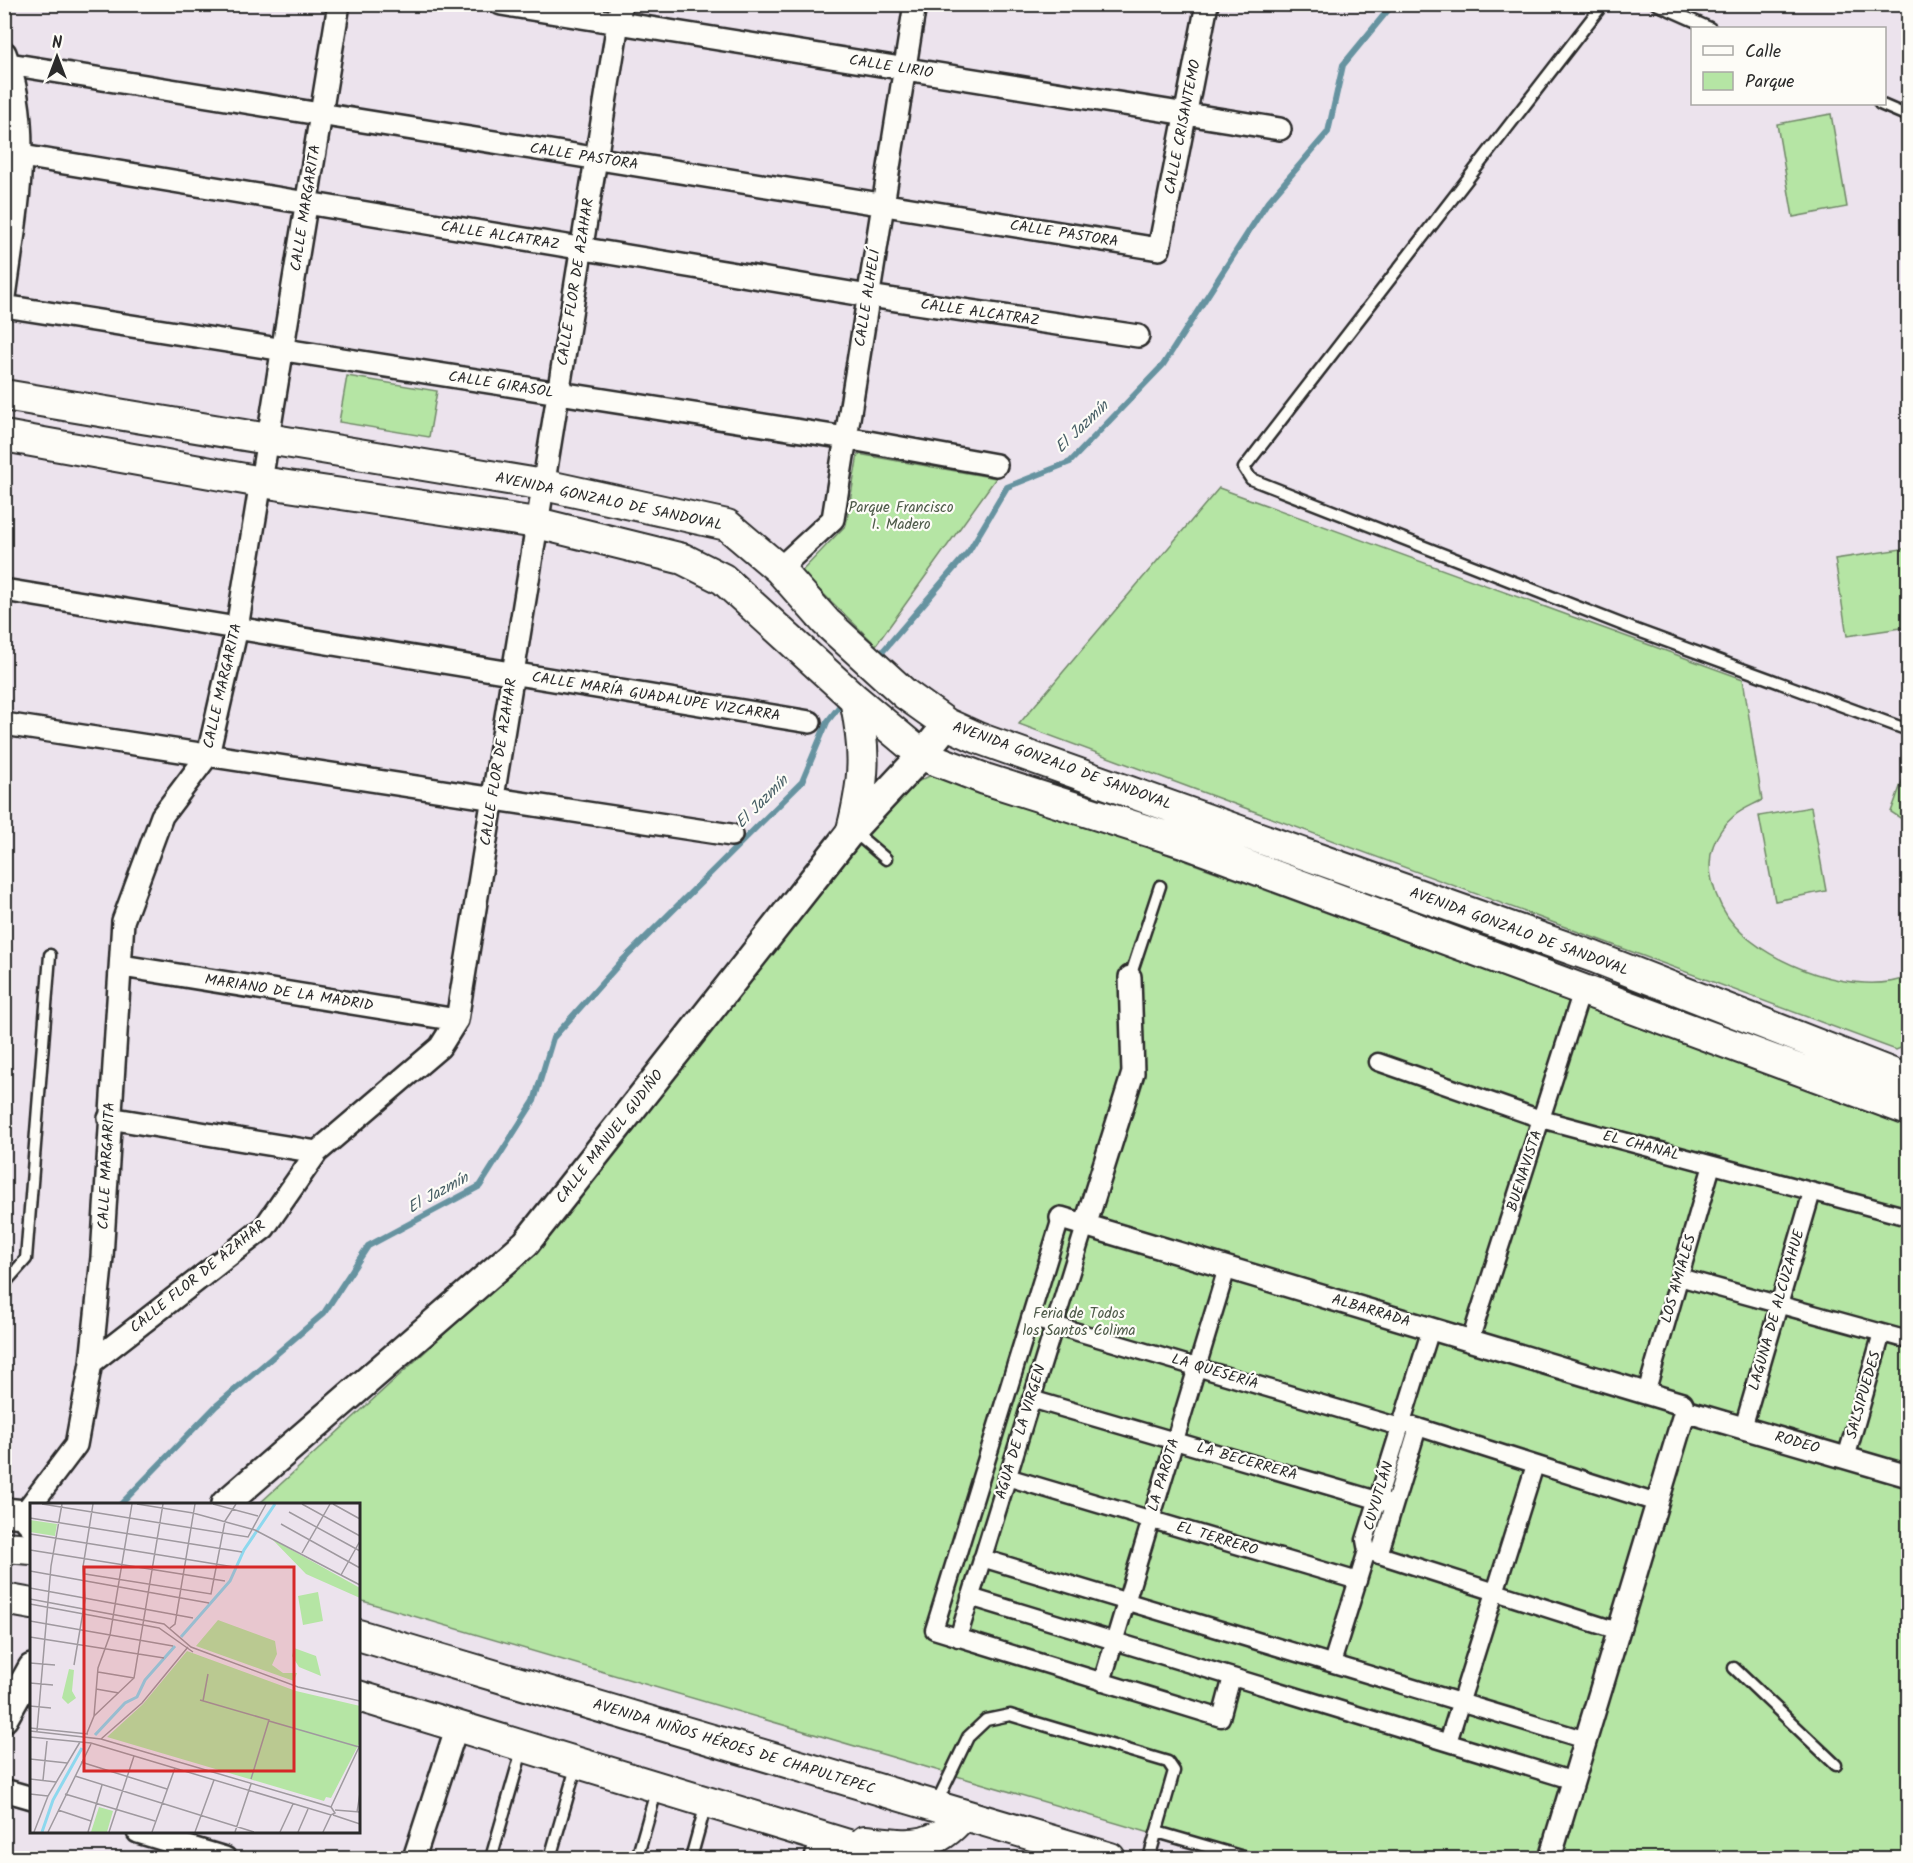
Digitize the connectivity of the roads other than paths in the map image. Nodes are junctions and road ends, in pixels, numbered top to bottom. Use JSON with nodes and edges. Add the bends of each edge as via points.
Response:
{"nodes":[{"id":1,"x":339,"y":4,"type":"edge"},
{"id":2,"x":501,"y":4,"type":"edge"},
{"id":3,"x":915,"y":4,"type":"edge"},
{"id":4,"x":1207,"y":4,"type":"edge"},
{"id":5,"x":1603,"y":4,"type":"edge"},
{"id":6,"x":1656,"y":4,"type":"edge"},
{"id":7,"x":620,"y":14,"type":"edge"},
{"id":8,"x":1708,"y":27,"type":"edge"},
{"id":9,"x":7,"y":58,"type":"edge"},
{"id":10,"x":905,"y":69,"type":"junction"},
{"id":11,"x":1882,"y":105,"type":"edge"},
{"id":12,"x":321,"y":114,"type":"junction"},
{"id":13,"x":1186,"y":114,"type":"junction"},
{"id":14,"x":1908,"y":116,"type":"edge"},
{"id":15,"x":1280,"y":129,"type":"dead end"},
{"id":16,"x":13,"y":155,"type":"edge"},
{"id":17,"x":596,"y":158,"type":"junction"},
{"id":18,"x":307,"y":204,"type":"junction"},
{"id":19,"x":883,"y":205,"type":"junction"},
{"id":20,"x":582,"y":249,"type":"junction"},
{"id":21,"x":1160,"y":249,"type":"joint"},
{"id":22,"x":869,"y":296,"type":"junction"},
{"id":23,"x":4,"y":305,"type":"edge"},
{"id":24,"x":1138,"y":336,"type":"dead end"},
{"id":25,"x":283,"y":350,"type":"junction"},
{"id":26,"x":558,"y":394,"type":"junction"},
{"id":27,"x":4,"y":395,"type":"edge"},
{"id":28,"x":4,"y":436,"type":"edge"},
{"id":29,"x":846,"y":438,"type":"junction"},
{"id":30,"x":269,"y":439,"type":"junction"},
{"id":31,"x":996,"y":465,"type":"dead end"},
{"id":32,"x":261,"y":482,"type":"junction"},
{"id":33,"x":544,"y":485,"type":"junction"},
{"id":34,"x":537,"y":523,"type":"junction"},
{"id":35,"x":779,"y":569,"type":"junction"},
{"id":36,"x":4,"y":590,"type":"edge"},
{"id":37,"x":237,"y":628,"type":"junction"},
{"id":38,"x":513,"y":673,"type":"junction"},
{"id":39,"x":849,"y":694,"type":"junction"},
{"id":40,"x":810,"y":722,"type":"dead end"},
{"id":41,"x":4,"y":724,"type":"edge"},
{"id":42,"x":947,"y":724,"type":"junction"},
{"id":43,"x":1908,"y":730,"type":"edge"},
{"id":44,"x":208,"y":755,"type":"junction"},
{"id":45,"x":922,"y":755,"type":"junction"},
{"id":46,"x":493,"y":798,"type":"junction"},
{"id":47,"x":852,"y":830,"type":"junction"},
{"id":48,"x":731,"y":835,"type":"dead end"},
{"id":49,"x":886,"y":859,"type":"dead end"},
{"id":50,"x":1160,"y":886,"type":"dead end"},
{"id":51,"x":50,"y":956,"type":"dead end"},
{"id":52,"x":122,"y":966,"type":"junction"},
{"id":53,"x":1130,"y":977,"type":"joint"},
{"id":54,"x":1579,"y":1000,"type":"dead end"},
{"id":55,"x":457,"y":1020,"type":"junction"},
{"id":56,"x":1377,"y":1062,"type":"dead end"},
{"id":57,"x":1908,"y":1080,"type":"edge"},
{"id":58,"x":1908,"y":1110,"type":"edge"},
{"id":59,"x":109,"y":1118,"type":"junction"},
{"id":60,"x":1541,"y":1119,"type":"junction"},
{"id":61,"x":317,"y":1152,"type":"junction"},
{"id":62,"x":1712,"y":1165,"type":"junction"},
{"id":63,"x":1812,"y":1192,"type":"junction"},
{"id":64,"x":1908,"y":1217,"type":"edge"},
{"id":65,"x":1061,"y":1218,"type":"joint"},
{"id":66,"x":1085,"y":1226,"type":"junction"},
{"id":67,"x":1227,"y":1268,"type":"junction"},
{"id":68,"x":1679,"y":1277,"type":"junction"},
{"id":69,"x":4,"y":1284,"type":"edge"},
{"id":70,"x":1779,"y":1305,"type":"junction"},
{"id":71,"x":1030,"y":1318,"type":"junction"},
{"id":72,"x":1054,"y":1325,"type":"junction"},
{"id":73,"x":1431,"y":1329,"type":"junction"},
{"id":74,"x":1882,"y":1333,"type":"junction"},
{"id":75,"x":1908,"y":1340,"type":"edge"},
{"id":76,"x":1470,"y":1341,"type":"junction"},
{"id":77,"x":91,"y":1363,"type":"junction"},
{"id":78,"x":1197,"y":1367,"type":"junction"},
{"id":79,"x":1646,"y":1393,"type":"junction"},
{"id":80,"x":1031,"y":1399,"type":"junction"},
{"id":81,"x":1683,"y":1407,"type":"junction"},
{"id":82,"x":1401,"y":1424,"type":"junction"},
{"id":83,"x":1418,"y":1427,"type":"junction"},
{"id":84,"x":1743,"y":1428,"type":"junction"},
{"id":85,"x":1174,"y":1441,"type":"junction"},
{"id":86,"x":1846,"y":1458,"type":"junction"},
{"id":87,"x":1535,"y":1465,"type":"junction"},
{"id":88,"x":1908,"y":1476,"type":"edge"},
{"id":89,"x":1007,"y":1477,"type":"junction"},
{"id":90,"x":1377,"y":1500,"type":"junction"},
{"id":91,"x":30,"y":1503,"type":"edge"},
{"id":92,"x":30,"y":1503,"type":"edge"},
{"id":93,"x":226,"y":1503,"type":"edge"},
{"id":94,"x":1657,"y":1503,"type":"junction"},
{"id":95,"x":1394,"y":1505,"type":"junction"},
{"id":96,"x":20,"y":1516,"type":"edge"},
{"id":97,"x":1151,"y":1520,"type":"junction"},
{"id":98,"x":4,"y":1547,"type":"edge"},
{"id":99,"x":30,"y":1549,"type":"edge"},
{"id":100,"x":1373,"y":1553,"type":"junction"},
{"id":101,"x":982,"y":1558,"type":"junction"},
{"id":102,"x":1358,"y":1581,"type":"junction"},
{"id":103,"x":1495,"y":1592,"type":"junction"},
{"id":104,"x":970,"y":1597,"type":"junction"},
{"id":105,"x":4,"y":1599,"type":"edge"},
{"id":106,"x":1126,"y":1602,"type":"junction"},
{"id":107,"x":30,"y":1604,"type":"edge"},
{"id":108,"x":1618,"y":1631,"type":"junction"},
{"id":109,"x":360,"y":1636,"type":"edge"},
{"id":110,"x":958,"y":1638,"type":"junction"},
{"id":111,"x":1114,"y":1641,"type":"junction"},
{"id":112,"x":1332,"y":1664,"type":"junction"},
{"id":113,"x":1734,"y":1668,"type":"dead end"},
{"id":114,"x":30,"y":1672,"type":"edge"},
{"id":115,"x":1232,"y":1677,"type":"junction"},
{"id":116,"x":1102,"y":1682,"type":"junction"},
{"id":117,"x":360,"y":1697,"type":"edge"},
{"id":118,"x":1461,"y":1702,"type":"junction"},
{"id":119,"x":4,"y":1718,"type":"edge"},
{"id":120,"x":457,"y":1726,"type":"junction"},
{"id":121,"x":1586,"y":1740,"type":"junction"},
{"id":122,"x":1448,"y":1742,"type":"junction"},
{"id":123,"x":523,"y":1746,"type":"junction"},
{"id":124,"x":578,"y":1763,"type":"junction"},
{"id":125,"x":1836,"y":1765,"type":"dead end"},
{"id":126,"x":1574,"y":1781,"type":"junction"},
{"id":127,"x":658,"y":1787,"type":"junction"},
{"id":128,"x":4,"y":1790,"type":"edge"},
{"id":129,"x":30,"y":1797,"type":"edge"},
{"id":130,"x":707,"y":1802,"type":"junction"},
{"id":131,"x":934,"y":1806,"type":"junction"},
{"id":132,"x":963,"y":1815,"type":"junction"},
{"id":133,"x":1157,"y":1832,"type":"junction"},
{"id":134,"x":141,"y":1833,"type":"edge"},
{"id":135,"x":822,"y":1849,"type":"edge"},
{"id":136,"x":225,"y":1858,"type":"edge"},
{"id":137,"x":414,"y":1858,"type":"edge"},
{"id":138,"x":491,"y":1858,"type":"edge"},
{"id":139,"x":550,"y":1858,"type":"edge"},
{"id":140,"x":637,"y":1858,"type":"edge"},
{"id":141,"x":691,"y":1858,"type":"edge"},
{"id":142,"x":891,"y":1858,"type":"edge"},
{"id":143,"x":1110,"y":1858,"type":"edge"},
{"id":144,"x":1149,"y":1858,"type":"edge"},
{"id":145,"x":1247,"y":1858,"type":"edge"},
{"id":146,"x":1550,"y":1858,"type":"edge"}],
"edges":[{"from":1,"to":12,"type":"street","name":"CALLE MARGARITA"},
{"from":2,"to":7,"type":"street","name":"CALLE LIRIO"},
{"from":3,"to":10,"type":"street","name":"CALLE ALHELÍ"},
{"from":4,"to":13,"type":"street","name":"CALLE CRISANTEMO"},
{"from":5,"to":43,"type":"lane","via":[[1244,468],[1251,479],[1636,630]]},
{"from":6,"to":8,"type":"lane"},
{"from":7,"to":10,"type":"street","name":"CALLE LIRIO"},
{"from":7,"to":17,"type":"street","name":"CALLE FLOR DE AZAHAR"},
{"from":9,"to":12,"type":"street","name":"CALLE PASTORA"},
{"from":9,"to":16,"type":"street","via":[[20,122]]},
{"from":10,"to":13,"type":"street","name":"CALLE LIRIO"},
{"from":10,"to":19,"type":"street","name":"CALLE ALHELÍ"},
{"from":11,"to":14,"type":"lane"},
{"from":12,"to":17,"type":"street","name":"CALLE PASTORA"},
{"from":12,"to":18,"type":"street","name":"CALLE MARGARITA"},
{"from":13,"to":15,"type":"street","name":"CALLE LIRIO"},
{"from":13,"to":21,"type":"street","name":"CALLE CRISANTEMO"},
{"from":16,"to":18,"type":"street","name":"CALLE ALCATRAZ"},
{"from":16,"to":23,"type":"street"},
{"from":17,"to":19,"type":"street","name":"CALLE PASTORA"},
{"from":17,"to":20,"type":"street","name":"CALLE FLOR DE AZAHAR"},
{"from":18,"to":20,"type":"street","name":"CALLE ALCATRAZ"},
{"from":18,"to":25,"type":"street","name":"CALLE MARGARITA"},
{"from":19,"to":21,"type":"street","name":"CALLE PASTORA"},
{"from":19,"to":22,"type":"street","name":"CALLE ALHELÍ"},
{"from":20,"to":22,"type":"street","name":"CALLE ALCATRAZ"},
{"from":20,"to":26,"type":"street","name":"CALLE FLOR DE AZAHAR"},
{"from":22,"to":24,"type":"street","name":"CALLE ALCATRAZ"},
{"from":22,"to":29,"type":"street","name":"CALLE ALHELÍ"},
{"from":23,"to":25,"type":"street","name":"CALLE GIRASOL"},
{"from":25,"to":26,"type":"street","name":"CALLE GIRASOL"},
{"from":25,"to":30,"type":"street","name":"CALLE MARGARITA"},
{"from":26,"to":29,"type":"street","name":"CALLE GIRASOL"},
{"from":26,"to":33,"type":"street","name":"CALLE FLOR DE AZAHAR"},
{"from":27,"to":30,"type":"main road","name":"AVENIDA GONZALO DE SANDOVAL"},
{"from":28,"to":32,"type":"main road","name":"AVENIDA GONZALO DE SANDOVAL"},
{"from":29,"to":31,"type":"street","name":"CALLE GIRASOL"},
{"from":29,"to":35,"type":"street","name":"CALLE ALHELÍ","via":[[833,519]]},
{"from":30,"to":32,"type":"street","name":"CALLE MARGARITA"},
{"from":30,"to":33,"type":"main road","name":"AVENIDA GONZALO DE SANDOVAL"},
{"from":32,"to":34,"type":"main road","name":"AVENIDA GONZALO DE SANDOVAL"},
{"from":32,"to":37,"type":"street","name":"CALLE MARGARITA"},
{"from":33,"to":34,"type":"street","name":"CALLE FLOR DE AZAHAR"},
{"from":33,"to":35,"type":"main road","name":"AVENIDA GONZALO DE SANDOVAL","via":[[727,525]]},
{"from":34,"to":38,"type":"street","name":"CALLE FLOR DE AZAHAR"},
{"from":34,"to":39,"type":"main road","name":"AVENIDA GONZALO DE SANDOVAL","via":[[682,559],[723,579]]},
{"from":35,"to":42,"type":"main road","name":"AVENIDA GONZALO DE SANDOVAL","via":[[826,622],[905,694]]},
{"from":36,"to":37,"type":"street","name":"CALLE MARÍA GUADALUPE VIZCARRA"},
{"from":37,"to":38,"type":"street","name":"CALLE MARÍA GUADALUPE VIZCARRA"},
{"from":37,"to":44,"type":"street","name":"CALLE MARGARITA"},
{"from":38,"to":40,"type":"street","name":"CALLE MARÍA GUADALUPE VIZCARRA"},
{"from":38,"to":46,"type":"street","name":"CALLE FLOR DE AZAHAR"},
{"from":39,"to":45,"type":"main road","name":"AVENIDA GONZALO DE SANDOVAL"},
{"from":39,"to":47,"type":"main road","via":[[864,752],[861,794]]},
{"from":41,"to":44,"type":"street"},
{"from":42,"to":45,"type":"street","name":"CALLE MANUEL GUDIÑO"},
{"from":42,"to":57,"type":"main road","name":"AVENIDA GONZALO DE SANDOVAL","via":[[1594,957]]},
{"from":44,"to":46,"type":"street"},
{"from":44,"to":52,"type":"street","name":"CALLE MARGARITA","via":[[162,816],[123,921]]},
{"from":45,"to":47,"type":"street","name":"CALLE MANUEL GUDIÑO"},
{"from":45,"to":58,"type":"main road","name":"AVENIDA GONZALO DE SANDOVAL","via":[[1183,842]]},
{"from":46,"to":48,"type":"street"},
{"from":46,"to":55,"type":"street","name":"CALLE FLOR DE AZAHAR"},
{"from":47,"to":49,"type":"lane"},
{"from":47,"to":93,"type":"street","name":"CALLE MANUEL GUDIÑO","via":[[526,1243]]},
{"from":50,"to":53,"type":"lane"},
{"from":51,"to":69,"type":"lane","via":[[26,1259]]},
{"from":52,"to":55,"type":"street","name":"MARIANO DE LA MADRID"},
{"from":52,"to":59,"type":"street","name":"CALLE MARGARITA"},
{"from":53,"to":66,"type":"street","via":[[1132,1073]]},
{"from":54,"to":60,"type":"street","name":"BUENAVISTA"},
{"from":55,"to":61,"type":"street","name":"CALLE FLOR DE AZAHAR","via":[[433,1054]]},
{"from":56,"to":60,"type":"street","name":"EL CHANAL"},
{"from":59,"to":61,"type":"street"},
{"from":59,"to":77,"type":"street","name":"CALLE MARGARITA","via":[[102,1257]]},
{"from":60,"to":62,"type":"street","name":"EL CHANAL"},
{"from":60,"to":76,"type":"street","name":"BUENAVISTA"},
{"from":61,"to":77,"type":"street","name":"CALLE FLOR DE AZAHAR","via":[[264,1228]]},
{"from":62,"to":63,"type":"street","name":"EL CHANAL"},
{"from":62,"to":68,"type":"street","name":"LOS AMIALES"},
{"from":63,"to":64,"type":"street","name":"EL CHANAL"},
{"from":63,"to":70,"type":"street","name":"LAGUNA DE ALCUZAHUE"},
{"from":65,"to":66,"type":"street","name":"ALBARRADA"},
{"from":65,"to":71,"type":"street","name":"AGUA DE LA VIRGEN"},
{"from":66,"to":67,"type":"street","name":"ALBARRADA"},
{"from":66,"to":72,"type":"street","name":"AGUA DE LA VIRGEN"},
{"from":67,"to":73,"type":"street","name":"ALBARRADA"},
{"from":67,"to":78,"type":"street","name":"LA PAROTA"},
{"from":68,"to":70,"type":"street"},
{"from":68,"to":79,"type":"street","name":"LOS AMIALES"},
{"from":70,"to":74,"type":"street"},
{"from":70,"to":84,"type":"street","name":"LAGUNA DE ALCUZAHUE"},
{"from":71,"to":72,"type":"street","name":"LA QUESERÍA"},
{"from":71,"to":110,"type":"street","name":"AGUA DE LA VIRGEN","via":[[934,1630]]},
{"from":72,"to":78,"type":"street","name":"LA QUESERÍA"},
{"from":72,"to":80,"type":"street","name":"AGUA DE LA VIRGEN"},
{"from":73,"to":76,"type":"street","name":"ALBARRADA"},
{"from":73,"to":82,"type":"street","name":"CUYUTLÁN"},
{"from":74,"to":75,"type":"street"},
{"from":74,"to":86,"type":"street","name":"SALSIPUEDES"},
{"from":76,"to":79,"type":"street","name":"ALBARRADA"},
{"from":77,"to":92,"type":"street","name":"CALLE MARGARITA","via":[[76,1444]]},
{"from":78,"to":82,"type":"street","name":"LA QUESERÍA"},
{"from":78,"to":85,"type":"street","name":"LA PAROTA"},
{"from":79,"to":81,"type":"street","name":"ALBARRADA"},
{"from":80,"to":85,"type":"street","name":"LA BECERRERA"},
{"from":80,"to":89,"type":"street","name":"AGUA DE LA VIRGEN"},
{"from":81,"to":84,"type":"street","name":"RODEO"},
{"from":81,"to":94,"type":"street"},
{"from":82,"to":83,"type":"street","name":"LA QUESERÍA"},
{"from":82,"to":90,"type":"street","name":"CUYUTLÁN"},
{"from":83,"to":87,"type":"street","name":"LA QUESERÍA"},
{"from":83,"to":95,"type":"street","name":"CUYUTLÁN"},
{"from":84,"to":86,"type":"street","name":"RODEO"},
{"from":85,"to":90,"type":"street","name":"LA BECERRERA"},
{"from":85,"to":97,"type":"street","name":"LA PAROTA"},
{"from":86,"to":88,"type":"street","name":"RODEO"},
{"from":87,"to":94,"type":"street","name":"LA QUESERÍA"},
{"from":87,"to":103,"type":"street"},
{"from":89,"to":97,"type":"street","name":"EL TERRERO"},
{"from":89,"to":101,"type":"street","name":"AGUA DE LA VIRGEN"},
{"from":90,"to":95,"type":"street","name":"LA BECERRERA"},
{"from":90,"to":100,"type":"street","name":"CUYUTLÁN","via":[[1365,1540]]},
{"from":91,"to":96,"type":"street","name":"CALLE MARGARITA"},
{"from":94,"to":108,"type":"street"},
{"from":95,"to":100,"type":"street","name":"CUYUTLÁN"},
{"from":97,"to":102,"type":"street","name":"EL TERRERO"},
{"from":97,"to":106,"type":"street","name":"LA PAROTA"},
{"from":98,"to":99,"type":"main road"},
{"from":100,"to":102,"type":"street","name":"CUYUTLÁN"},
{"from":100,"to":103,"type":"street"},
{"from":101,"to":104,"type":"street","name":"AGUA DE LA VIRGEN"},
{"from":101,"to":106,"type":"street"},
{"from":102,"to":112,"type":"street","name":"CUYUTLÁN"},
{"from":103,"to":108,"type":"street"},
{"from":103,"to":118,"type":"street"},
{"from":104,"to":110,"type":"street","name":"AGUA DE LA VIRGEN"},
{"from":104,"to":111,"type":"street"},
{"from":105,"to":107,"type":"main road"},
{"from":106,"to":111,"type":"street","name":"LA PAROTA"},
{"from":106,"to":112,"type":"street"},
{"from":108,"to":121,"type":"street"},
{"from":109,"to":131,"type":"main road","name":"AVENIDA NIÑOS HÉROES DE CHAPULTEPEC"},
{"from":110,"to":116,"type":"street"},
{"from":111,"to":115,"type":"street"},
{"from":111,"to":116,"type":"street","name":"LA PAROTA"},
{"from":112,"to":118,"type":"street"},
{"from":113,"to":125,"type":"lane"},
{"from":114,"to":119,"type":"street"},
{"from":115,"to":116,"type":"street","via":[[1221,1718]]},
{"from":115,"to":122,"type":"street"},
{"from":117,"to":120,"type":"main road"},
{"from":118,"to":121,"type":"street"},
{"from":118,"to":122,"type":"street"},
{"from":120,"to":123,"type":"main road"},
{"from":120,"to":137,"type":"street"},
{"from":121,"to":126,"type":"street"},
{"from":122,"to":126,"type":"street"},
{"from":123,"to":124,"type":"main road"},
{"from":123,"to":138,"type":"lane"},
{"from":124,"to":127,"type":"main road"},
{"from":124,"to":139,"type":"lane"},
{"from":126,"to":146,"type":"street"},
{"from":127,"to":130,"type":"main road"},
{"from":127,"to":140,"type":"lane"},
{"from":128,"to":129,"type":"street"},
{"from":130,"to":135,"type":"main road"},
{"from":130,"to":141,"type":"lane"},
{"from":131,"to":132,"type":"main road","name":"AVENIDA NIÑOS HÉROES DE CHAPULTEPEC"},
{"from":131,"to":133,"type":"lane","via":[[968,1737],[986,1720],[1010,1715],[1168,1762],[1174,1771]]},
{"from":132,"to":135,"type":"main road","via":[[948,1832],[915,1845]]},
{"from":132,"to":143,"type":"main road","name":"AVENIDA NIÑOS HÉROES DE CHAPULTEPEC"},
{"from":133,"to":144,"type":"lane"},
{"from":133,"to":145,"type":"lane"},
{"from":134,"to":136,"type":"street"},
{"from":135,"to":142,"type":"main road"}]}
